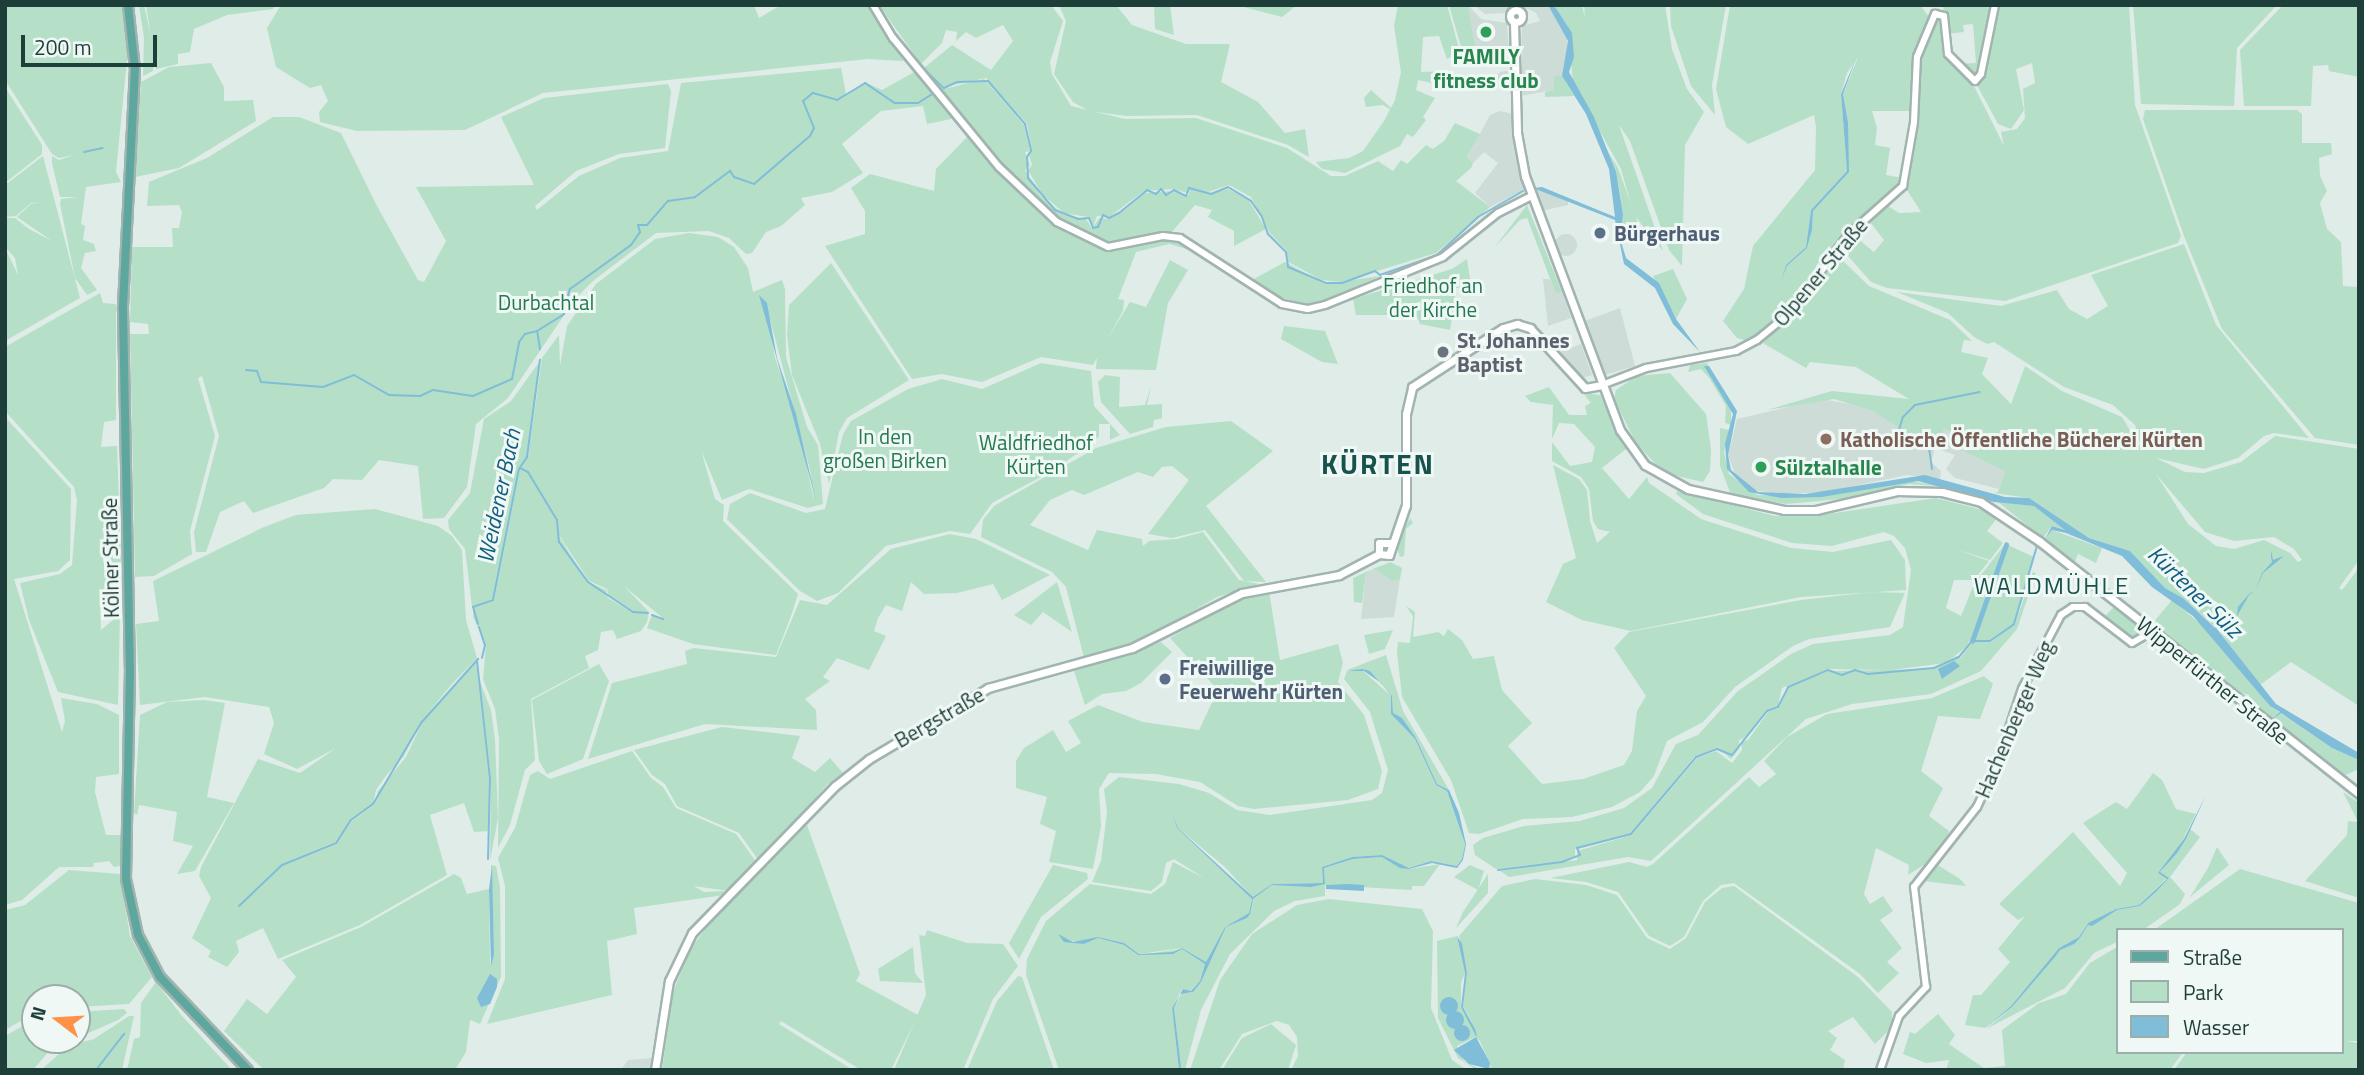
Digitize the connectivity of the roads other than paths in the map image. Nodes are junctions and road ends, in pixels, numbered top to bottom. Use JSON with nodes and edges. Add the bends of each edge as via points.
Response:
{"nodes":[{"id":1,"x":128,"y":5,"type":"edge"},
{"id":2,"x":873,"y":5,"type":"edge"},
{"id":3,"x":1994,"y":5,"type":"edge"},
{"id":4,"x":1513,"y":8,"type":"edge"},
{"id":5,"x":1531,"y":196,"type":"junction"},
{"id":6,"x":1602,"y":385,"type":"junction"},
{"id":7,"x":2153,"y":631,"type":"junction"},
{"id":8,"x":2359,"y":794,"type":"edge"},
{"id":9,"x":248,"y":1070,"type":"edge"},
{"id":10,"x":655,"y":1070,"type":"edge"},
{"id":11,"x":1880,"y":1070,"type":"edge"}],
"edges":[{"from":1,"to":9,"type":"main road","name":"Kölner Straße","via":[[135,69],[123,310],[130,669],[126,879],[138,935],[160,977]]},
{"from":2,"to":5,"type":"street","via":[[888,32],[999,167],[1056,222],[1108,247],[1163,236],[1180,238],[1282,304],[1308,309],[1325,305],[1443,257],[1498,213]]},
{"from":3,"to":6,"type":"street","name":"Olpener Straße","via":[[1981,74],[1975,81],[1948,54],[1944,16],[1936,14],[1917,57],[1914,122],[1903,186],[1848,235],[1791,312],[1737,351],[1646,368]]},
{"from":4,"to":5,"type":"main road","name":"Wipperfürther Straße","via":[[1509,19],[1514,23],[1517,140]]},
{"from":5,"to":6,"type":"main road","name":"Wipperfürther Straße"},
{"from":6,"to":7,"type":"main road","name":"Wipperfürther Straße","via":[[1630,449],[1645,465],[1688,489],[1784,510],[1816,510],[1896,492],[1942,492],[1980,502],[2003,513]]},
{"from":6,"to":10,"type":"main road","name":"Bergstraße","via":[[1585,388],[1530,328],[1517,324],[1472,347],[1455,364],[1420,379],[1407,402],[1406,505],[1390,543],[1379,543],[1379,554],[1339,575],[1242,593],[1159,637],[1109,656],[988,688],[869,759],[835,786],[692,933],[669,981]]},
{"from":7,"to":8,"type":"main road","name":"Wipperfürther Straße"},
{"from":7,"to":11,"type":"street","name":"Hachenberger Weg","via":[[2132,643],[2085,607],[2073,607],[2061,615],[2028,675],[1977,807],[1914,887],[1926,987],[1899,1016]]}]}
